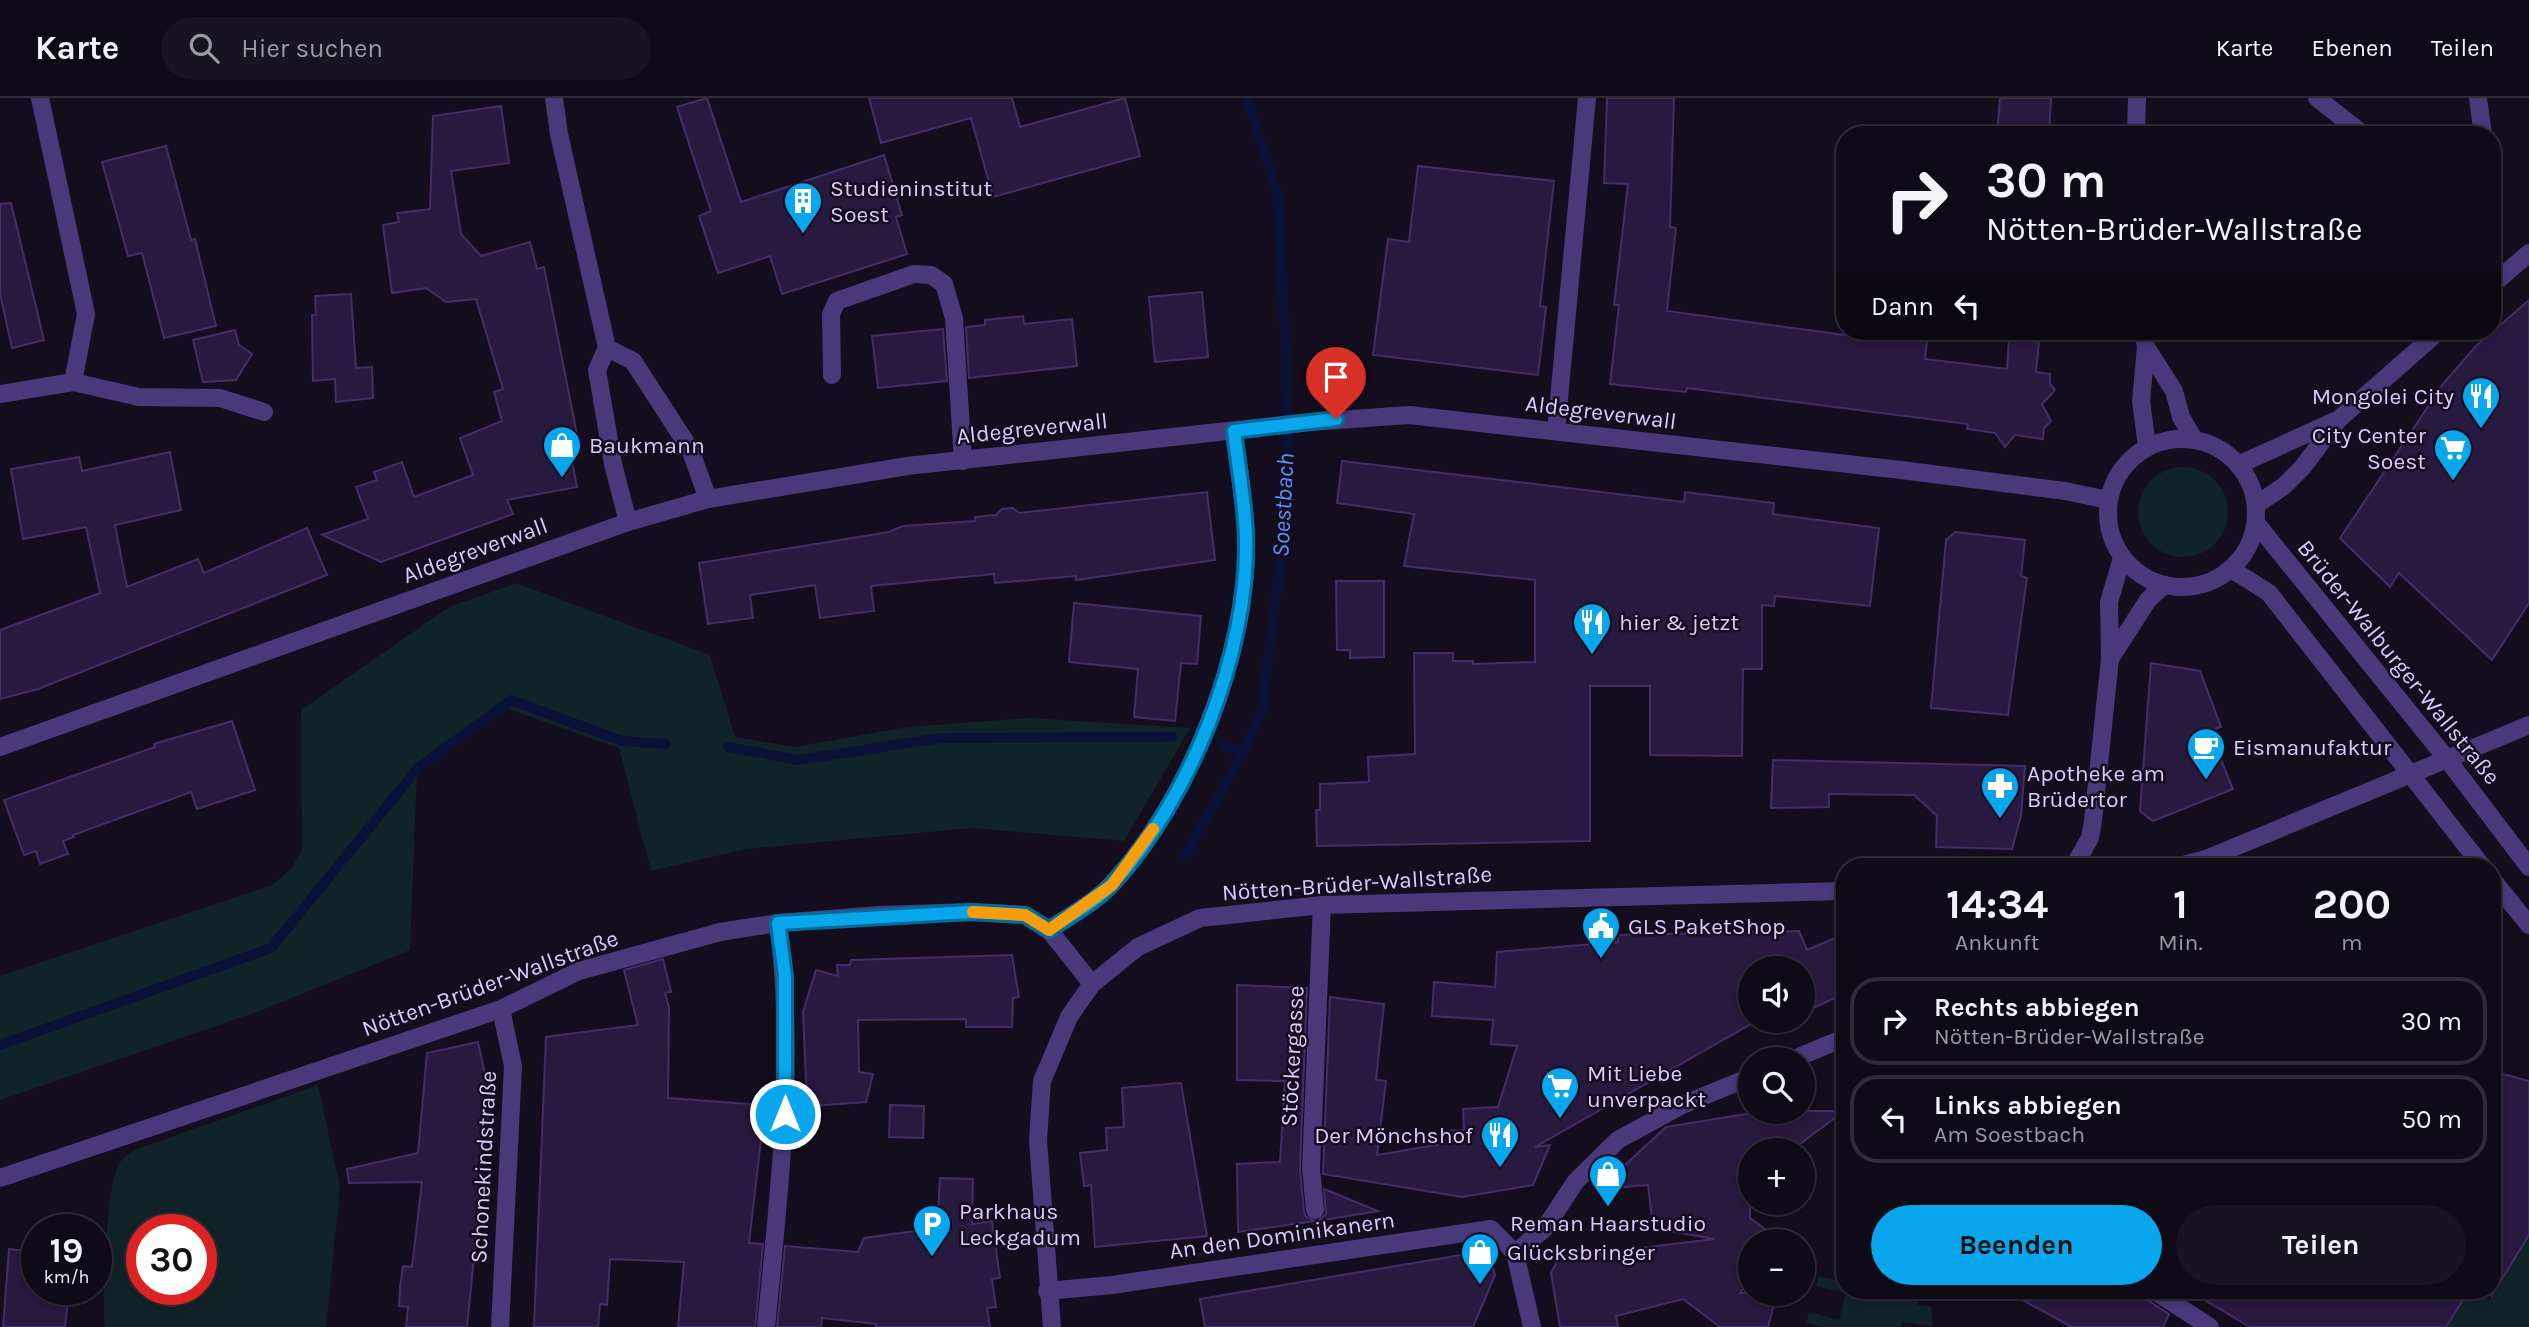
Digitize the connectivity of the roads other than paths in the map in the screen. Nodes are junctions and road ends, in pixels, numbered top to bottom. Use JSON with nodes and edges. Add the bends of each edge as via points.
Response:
{"nodes":[{"id":1,"x":40,"y":98,"type":"edge"},
{"id":2,"x":554,"y":98,"type":"edge"},
{"id":3,"x":1587,"y":98,"type":"edge"},
{"id":4,"x":2137,"y":98,"type":"edge"},
{"id":5,"x":2317,"y":98,"type":"edge"},
{"id":6,"x":2478,"y":98,"type":"edge"},
{"id":7,"x":2136,"y":126,"type":"edge"},
{"id":8,"x":2353,"y":126,"type":"edge"},
{"id":9,"x":2482,"y":126,"type":"edge"},
{"id":10,"x":2529,"y":253,"type":"edge"},
{"id":11,"x":2501,"y":277,"type":"edge"},
{"id":12,"x":2145,"y":340,"type":"edge"},
{"id":13,"x":2146,"y":340,"type":"edge"},
{"id":14,"x":2429,"y":340,"type":"edge"},
{"id":15,"x":607,"y":348,"type":"junction"},
{"id":16,"x":832,"y":375,"type":"dead end"},
{"id":17,"x":73,"y":382,"type":"junction"},
{"id":18,"x":0,"y":394,"type":"edge"},
{"id":19,"x":264,"y":412,"type":"dead end"},
{"id":20,"x":2339,"y":419,"type":"junction"},
{"id":21,"x":1234,"y":431,"type":"junction"},
{"id":22,"x":1556,"y":431,"type":"junction"},
{"id":23,"x":2194,"y":439,"type":"junction"},
{"id":24,"x":2147,"y":446,"type":"junction"},
{"id":25,"x":963,"y":461,"type":"junction"},
{"id":26,"x":2238,"y":465,"type":"junction"},
{"id":27,"x":708,"y":499,"type":"junction"},
{"id":28,"x":2108,"y":500,"type":"junction"},
{"id":29,"x":2256,"y":514,"type":"junction"},
{"id":30,"x":628,"y":522,"type":"junction"},
{"id":31,"x":2122,"y":558,"type":"junction"},
{"id":32,"x":2231,"y":569,"type":"junction"},
{"id":33,"x":2164,"y":585,"type":"junction"},
{"id":34,"x":2110,"y":659,"type":"junction"},
{"id":35,"x":2529,"y":725,"type":"edge"},
{"id":36,"x":0,"y":747,"type":"edge"},
{"id":37,"x":2447,"y":759,"type":"junction"},
{"id":38,"x":2410,"y":774,"type":"junction"},
{"id":39,"x":2079,"y":858,"type":"edge"},
{"id":40,"x":2208,"y":858,"type":"edge"},
{"id":41,"x":2476,"y":858,"type":"edge"},
{"id":42,"x":2529,"y":867,"type":"edge"},
{"id":43,"x":2501,"y":890,"type":"edge"},
{"id":44,"x":1836,"y":891,"type":"edge"},
{"id":45,"x":1322,"y":905,"type":"junction"},
{"id":46,"x":778,"y":923,"type":"junction"},
{"id":47,"x":2529,"y":925,"type":"edge"},
{"id":48,"x":1049,"y":930,"type":"junction"},
{"id":49,"x":1092,"y":984,"type":"junction"},
{"id":50,"x":501,"y":1009,"type":"junction"},
{"id":51,"x":1836,"y":1041,"type":"edge"},
{"id":52,"x":1815,"y":1050,"type":"edge"},
{"id":53,"x":1738,"y":1082,"type":"edge"},
{"id":54,"x":0,"y":1178,"type":"edge"},
{"id":55,"x":1315,"y":1210,"type":"dead end"},
{"id":56,"x":1515,"y":1253,"type":"junction"},
{"id":57,"x":1047,"y":1291,"type":"junction"},
{"id":58,"x":2166,"y":1299,"type":"edge"},
{"id":59,"x":500,"y":1327,"type":"edge"},
{"id":60,"x":766,"y":1327,"type":"edge"},
{"id":61,"x":1052,"y":1327,"type":"edge"},
{"id":62,"x":1532,"y":1327,"type":"edge"},
{"id":63,"x":2210,"y":1327,"type":"edge"}],
"edges":[{"from":1,"to":17,"type":"street","via":[[86,314]]},
{"from":2,"to":15,"type":"street"},
{"from":3,"to":22,"type":"street"},
{"from":4,"to":7,"type":"street"},
{"from":5,"to":8,"type":"street"},
{"from":6,"to":9,"type":"street"},
{"from":10,"to":11,"type":"street"},
{"from":12,"to":24,"type":"street","via":[[2141,401]]},
{"from":13,"to":23,"type":"street"},
{"from":14,"to":20,"type":"street"},
{"from":15,"to":27,"type":"street","via":[[632,361],[690,449]]},
{"from":15,"to":30,"type":"street","via":[[597,370],[612,464]]},
{"from":16,"to":25,"type":"street","via":[[831,314],[837,302],[914,274],[931,275],[944,284],[954,318]]},
{"from":17,"to":18,"type":"street"},
{"from":17,"to":19,"type":"street","via":[[139,397],[220,398]]},
{"from":20,"to":26,"type":"street"},
{"from":20,"to":29,"type":"street","via":[[2302,468]]},
{"from":21,"to":22,"type":"street","name":"Aldegreverwall","via":[[1409,415]]},
{"from":21,"to":25,"type":"street","name":"Aldegreverwall"},
{"from":21,"to":48,"type":"street","via":[[1246,538],[1238,632],[1195,761],[1112,885]]},
{"from":22,"to":28,"type":"street","name":"Aldegreverwall","via":[[1901,470]]},
{"from":23,"to":24,"type":"street"},
{"from":23,"to":26,"type":"street","via":[[2211,444]]},
{"from":24,"to":28,"type":"street","via":[[2128,460],[2115,478]]},
{"from":25,"to":27,"type":"street","name":"Aldegreverwall"},
{"from":26,"to":29,"type":"street","via":[[2247,477]]},
{"from":27,"to":30,"type":"street","name":"Aldegreverwall"},
{"from":28,"to":31,"type":"street","via":[[2107,520]]},
{"from":29,"to":32,"type":"street","via":[[2248,548]]},
{"from":29,"to":37,"type":"street","name":"Brüder-Walburger-Wallstraße"},
{"from":30,"to":36,"type":"street","name":"Aldegreverwall"},
{"from":31,"to":33,"type":"street","via":[[2137,573]]},
{"from":31,"to":34,"type":"street","via":[[2109,602]]},
{"from":32,"to":33,"type":"street","via":[[2195,587]]},
{"from":32,"to":38,"type":"street","via":[[2269,593]]},
{"from":33,"to":34,"type":"street","via":[[2148,600]]},
{"from":34,"to":39,"type":"street","via":[[2093,821]]},
{"from":35,"to":37,"type":"street"},
{"from":37,"to":38,"type":"street"},
{"from":37,"to":42,"type":"street","name":"Brüder-Walburger-Wallstraße"},
{"from":38,"to":40,"type":"street"},
{"from":38,"to":41,"type":"street"},
{"from":43,"to":47,"type":"street"},
{"from":44,"to":45,"type":"street","name":"Nötten-Brüder-Wallstraße"},
{"from":45,"to":49,"type":"street","name":"Nötten-Brüder-Wallstraße","via":[[1200,918],[1138,947]]},
{"from":45,"to":55,"type":"street","name":"Stöckergasse","via":[[1311,1168]]},
{"from":46,"to":48,"type":"street","name":"Nötten-Brüder-Wallstraße","via":[[971,912],[1025,915]]},
{"from":46,"to":50,"type":"street","name":"Nötten-Brüder-Wallstraße","via":[[720,932],[579,971]]},
{"from":46,"to":60,"type":"street","via":[[785,976],[785,1114]]},
{"from":48,"to":49,"type":"street","name":"Nötten-Brüder-Wallstraße"},
{"from":49,"to":57,"type":"street","via":[[1069,1017],[1042,1081],[1038,1140]]},
{"from":50,"to":54,"type":"street","name":"Nötten-Brüder-Wallstraße"},
{"from":50,"to":59,"type":"street","name":"Schonekindstraße","via":[[513,1066]]},
{"from":51,"to":52,"type":"street"},
{"from":53,"to":56,"type":"street","via":[[1680,1106],[1618,1140],[1576,1181],[1545,1228]]},
{"from":56,"to":57,"type":"street","name":"An den Dominikanern","via":[[1491,1229]]},
{"from":56,"to":62,"type":"street"},
{"from":57,"to":61,"type":"street"},
{"from":58,"to":63,"type":"street"}]}
